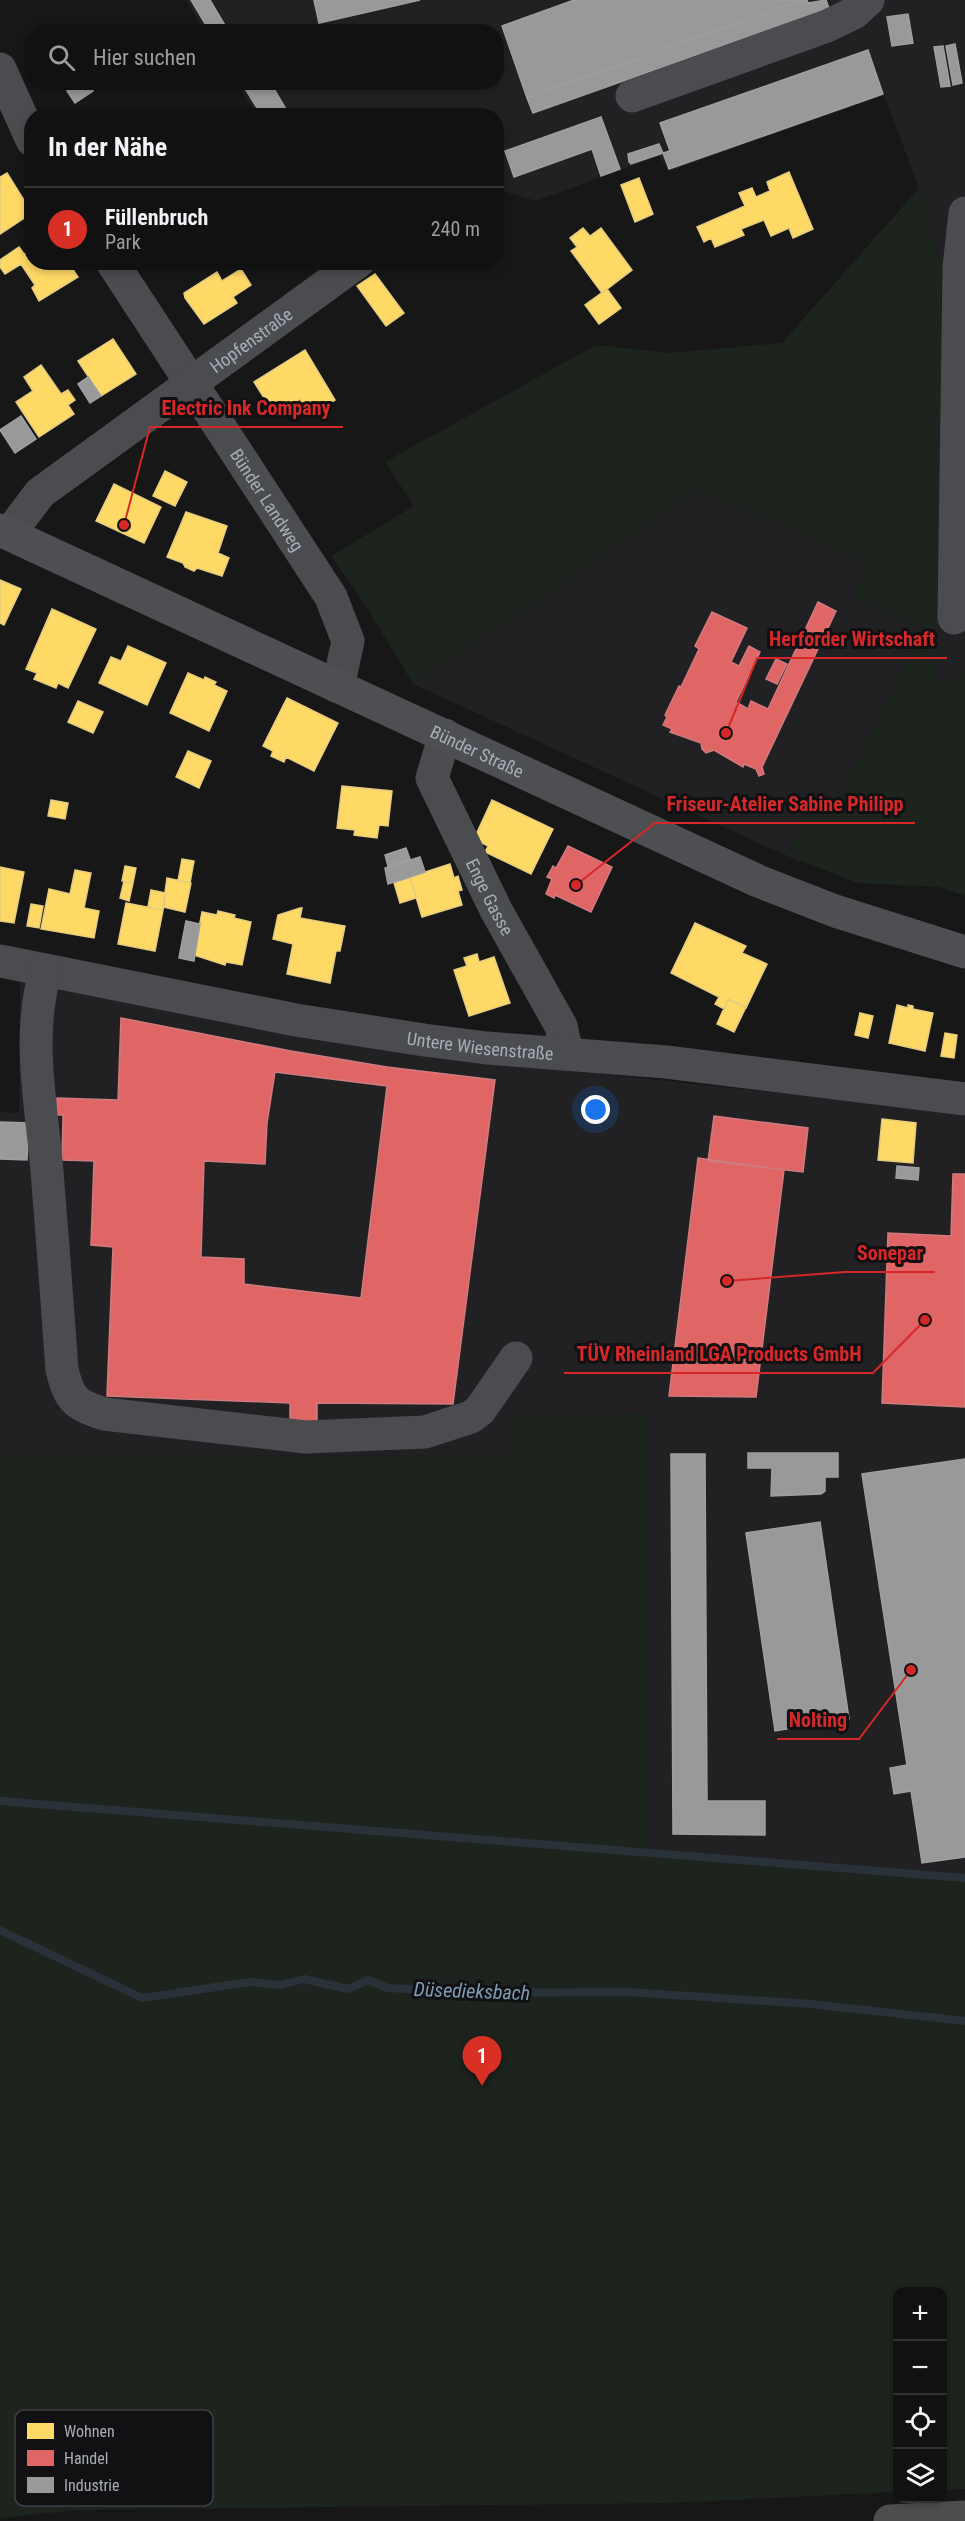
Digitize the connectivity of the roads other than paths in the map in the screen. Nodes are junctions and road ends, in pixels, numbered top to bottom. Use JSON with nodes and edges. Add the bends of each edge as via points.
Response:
{"nodes":[{"id":1,"x":868,"y":0,"type":"edge"},
{"id":2,"x":0,"y":69,"type":"edge"},
{"id":3,"x":632,"y":96,"type":"dead end"},
{"id":4,"x":24,"y":122,"type":"edge"},
{"id":5,"x":964,"y":217,"type":"edge"},
{"id":6,"x":117,"y":270,"type":"edge"},
{"id":7,"x":347,"y":270,"type":"edge"},
{"id":8,"x":190,"y":383,"type":"junction"},
{"id":9,"x":4,"y":532,"type":"edge"},
{"id":10,"x":954,"y":618,"type":"dead end"},
{"id":11,"x":338,"y":687,"type":"junction"},
{"id":12,"x":445,"y":735,"type":"junction"},
{"id":13,"x":965,"y":952,"type":"edge"},
{"id":14,"x":0,"y":961,"type":"edge"},
{"id":15,"x":46,"y":970,"type":"junction"},
{"id":16,"x":567,"y":1054,"type":"junction"},
{"id":17,"x":965,"y":1099,"type":"edge"},
{"id":18,"x":516,"y":1358,"type":"dead end"},
{"id":19,"x":965,"y":2517,"type":"edge"},
{"id":20,"x":891,"y":2521,"type":"edge"}],
"edges":[{"from":1,"to":3,"type":"street","via":[[854,13],[827,26]]},
{"from":2,"to":4,"type":"street"},
{"from":5,"to":10,"type":"street","via":[[959,267]]},
{"from":6,"to":8,"type":"street","name":"Bünder Landweg"},
{"from":7,"to":8,"type":"street","name":"Hopfenstraße"},
{"from":8,"to":9,"type":"street","name":"Hopfenstraße","via":[[40,493]]},
{"from":8,"to":11,"type":"street","name":"Bünder Landweg","via":[[331,597],[348,640]]},
{"from":9,"to":11,"type":"main road","name":"Bünder Straße"},
{"from":11,"to":12,"type":"main road","name":"Bünder Straße"},
{"from":12,"to":13,"type":"main road","name":"Bünder Straße","via":[[758,881],[835,911]]},
{"from":12,"to":16,"type":"street","name":"Enge Gasse","via":[[432,778],[496,910],[561,1026]]},
{"from":14,"to":15,"type":"street","name":"Untere Wiesenstraße"},
{"from":15,"to":16,"type":"street","name":"Untere Wiesenstraße","via":[[296,1020],[456,1044]]},
{"from":15,"to":18,"type":"street","via":[[37,1016],[37,1075],[62,1370],[78,1405],[104,1414],[284,1435],[425,1432],[471,1417],[480,1410]]},
{"from":16,"to":17,"type":"street","name":"Untere Wiesenstraße","via":[[666,1062]]},
{"from":19,"to":20,"type":"highway"}]}
